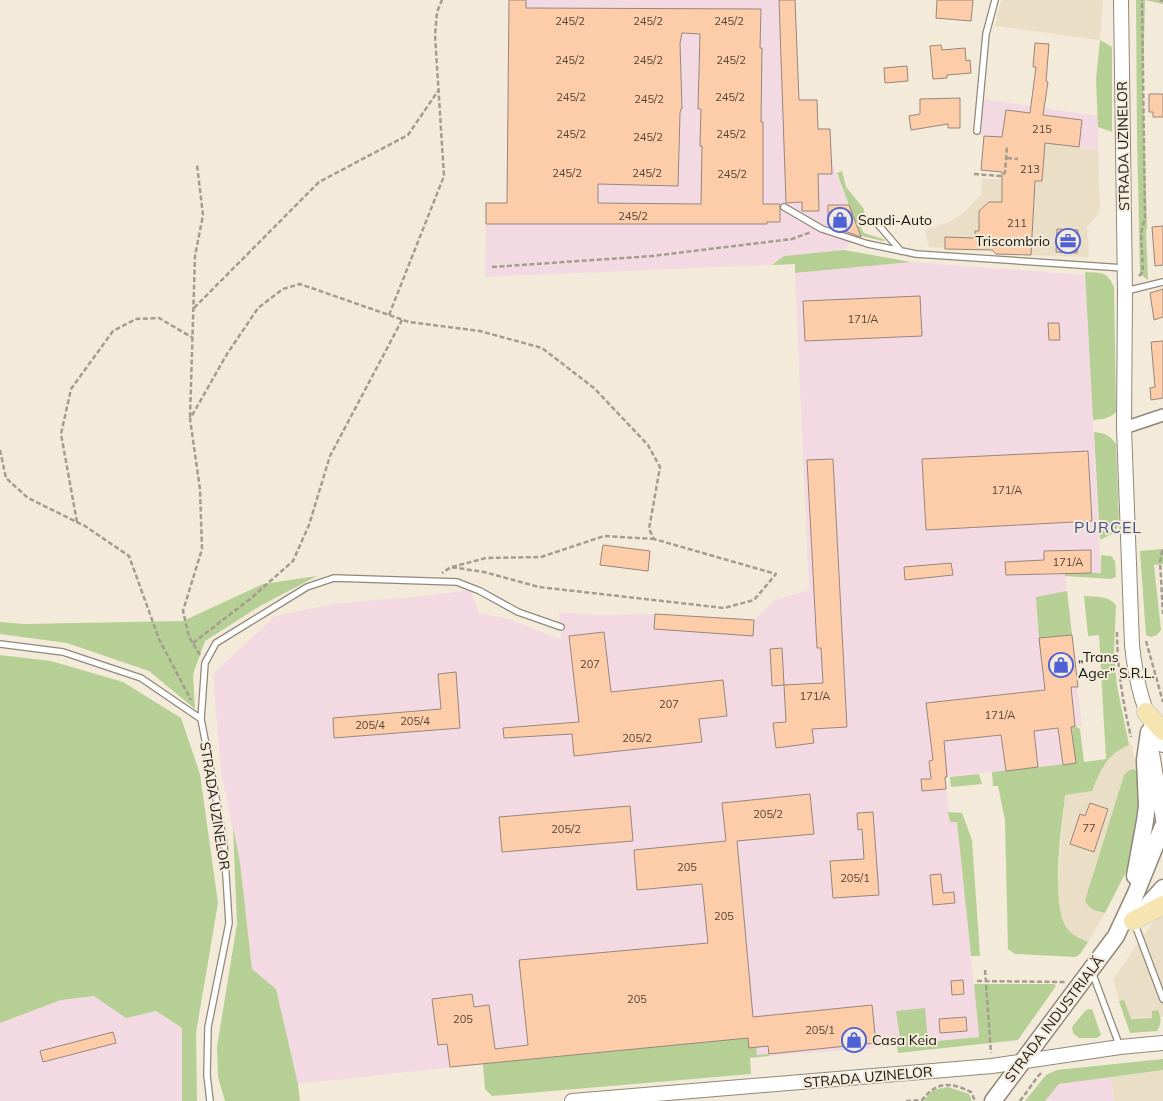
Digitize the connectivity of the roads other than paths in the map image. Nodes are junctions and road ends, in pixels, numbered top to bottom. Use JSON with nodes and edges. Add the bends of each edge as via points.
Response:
{"nodes":[{"id":1,"x":995,"y":0,"type":"edge"},
{"id":2,"x":1121,"y":0,"type":"edge"},
{"id":3,"x":976,"y":131,"type":"dead end"},
{"id":4,"x":784,"y":207,"type":"dead end"},
{"id":5,"x":875,"y":221,"type":"dead end"},
{"id":6,"x":901,"y":251,"type":"junction"},
{"id":7,"x":1124,"y":268,"type":"junction"},
{"id":8,"x":1163,"y":282,"type":"edge"},
{"id":9,"x":1125,"y":291,"type":"junction"},
{"id":10,"x":1163,"y":415,"type":"edge"},
{"id":11,"x":1124,"y":428,"type":"junction"},
{"id":12,"x":561,"y":627,"type":"dead end"},
{"id":13,"x":0,"y":644,"type":"edge"},
{"id":14,"x":201,"y":719,"type":"junction"},
{"id":15,"x":1151,"y":723,"type":"edge"},
{"id":16,"x":1163,"y":745,"type":"edge"},
{"id":17,"x":1163,"y":819,"type":"edge"},
{"id":18,"x":1163,"y":826,"type":"edge"},
{"id":19,"x":1163,"y":888,"type":"edge"},
{"id":20,"x":1163,"y":905,"type":"edge"},
{"id":21,"x":1129,"y":918,"type":"junction"},
{"id":22,"x":1086,"y":976,"type":"junction"},
{"id":23,"x":1163,"y":999,"type":"edge"},
{"id":24,"x":1163,"y":1043,"type":"edge"},
{"id":25,"x":1120,"y":1047,"type":"junction"},
{"id":26,"x":1020,"y":1063,"type":"junction"},
{"id":27,"x":210,"y":1101,"type":"edge"},
{"id":28,"x":572,"y":1101,"type":"edge"},
{"id":29,"x":993,"y":1101,"type":"edge"}],
"edges":[{"from":1,"to":3,"type":"lane","via":[[986,34]]},
{"from":2,"to":7,"type":"street","name":"STRADA UZINELOR"},
{"from":4,"to":6,"type":"lane","via":[[822,229]]},
{"from":5,"to":6,"type":"lane"},
{"from":6,"to":7,"type":"lane"},
{"from":7,"to":9,"type":"street","name":"STRADA UZINELOR"},
{"from":8,"to":9,"type":"lane"},
{"from":9,"to":11,"type":"street","name":"STRADA UZINELOR"},
{"from":10,"to":11,"type":"street"},
{"from":11,"to":15,"type":"street","name":"STRADA UZINELOR","via":[[1132,645],[1139,689]]},
{"from":12,"to":14,"type":"lane","name":"STRADA UZINELOR","via":[[518,612],[457,582],[334,578],[307,587],[216,643],[205,663]]},
{"from":13,"to":14,"type":"lane","via":[[63,652],[141,678]]},
{"from":14,"to":27,"type":"lane","name":"STRADA UZINELOR","via":[[224,844],[229,923],[208,1027]]},
{"from":15,"to":16,"type":"street","name":"STRADA UZINELOR"},
{"from":15,"to":17,"type":"street","name":"STRADA UZINELOR"},
{"from":15,"to":21,"type":"main road","via":[[1144,760],[1147,806]]},
{"from":18,"to":21,"type":"main road","name":"STRADA INDUSTRIALĂ"},
{"from":19,"to":21,"type":"main road","name":"STRADA INDUSTRIALĂ"},
{"from":20,"to":21,"type":"main road"},
{"from":21,"to":22,"type":"main road","name":"STRADA INDUSTRIALĂ"},
{"from":21,"to":23,"type":"lane"},
{"from":22,"to":25,"type":"lane"},
{"from":22,"to":26,"type":"main road","name":"STRADA INDUSTRIALĂ"},
{"from":24,"to":25,"type":"street","name":"STRADA UZINELOR"},
{"from":25,"to":26,"type":"street","name":"STRADA UZINELOR"},
{"from":26,"to":28,"type":"street","name":"STRADA UZINELOR"},
{"from":26,"to":29,"type":"main road","name":"STRADA INDUSTRIALĂ"}]}
